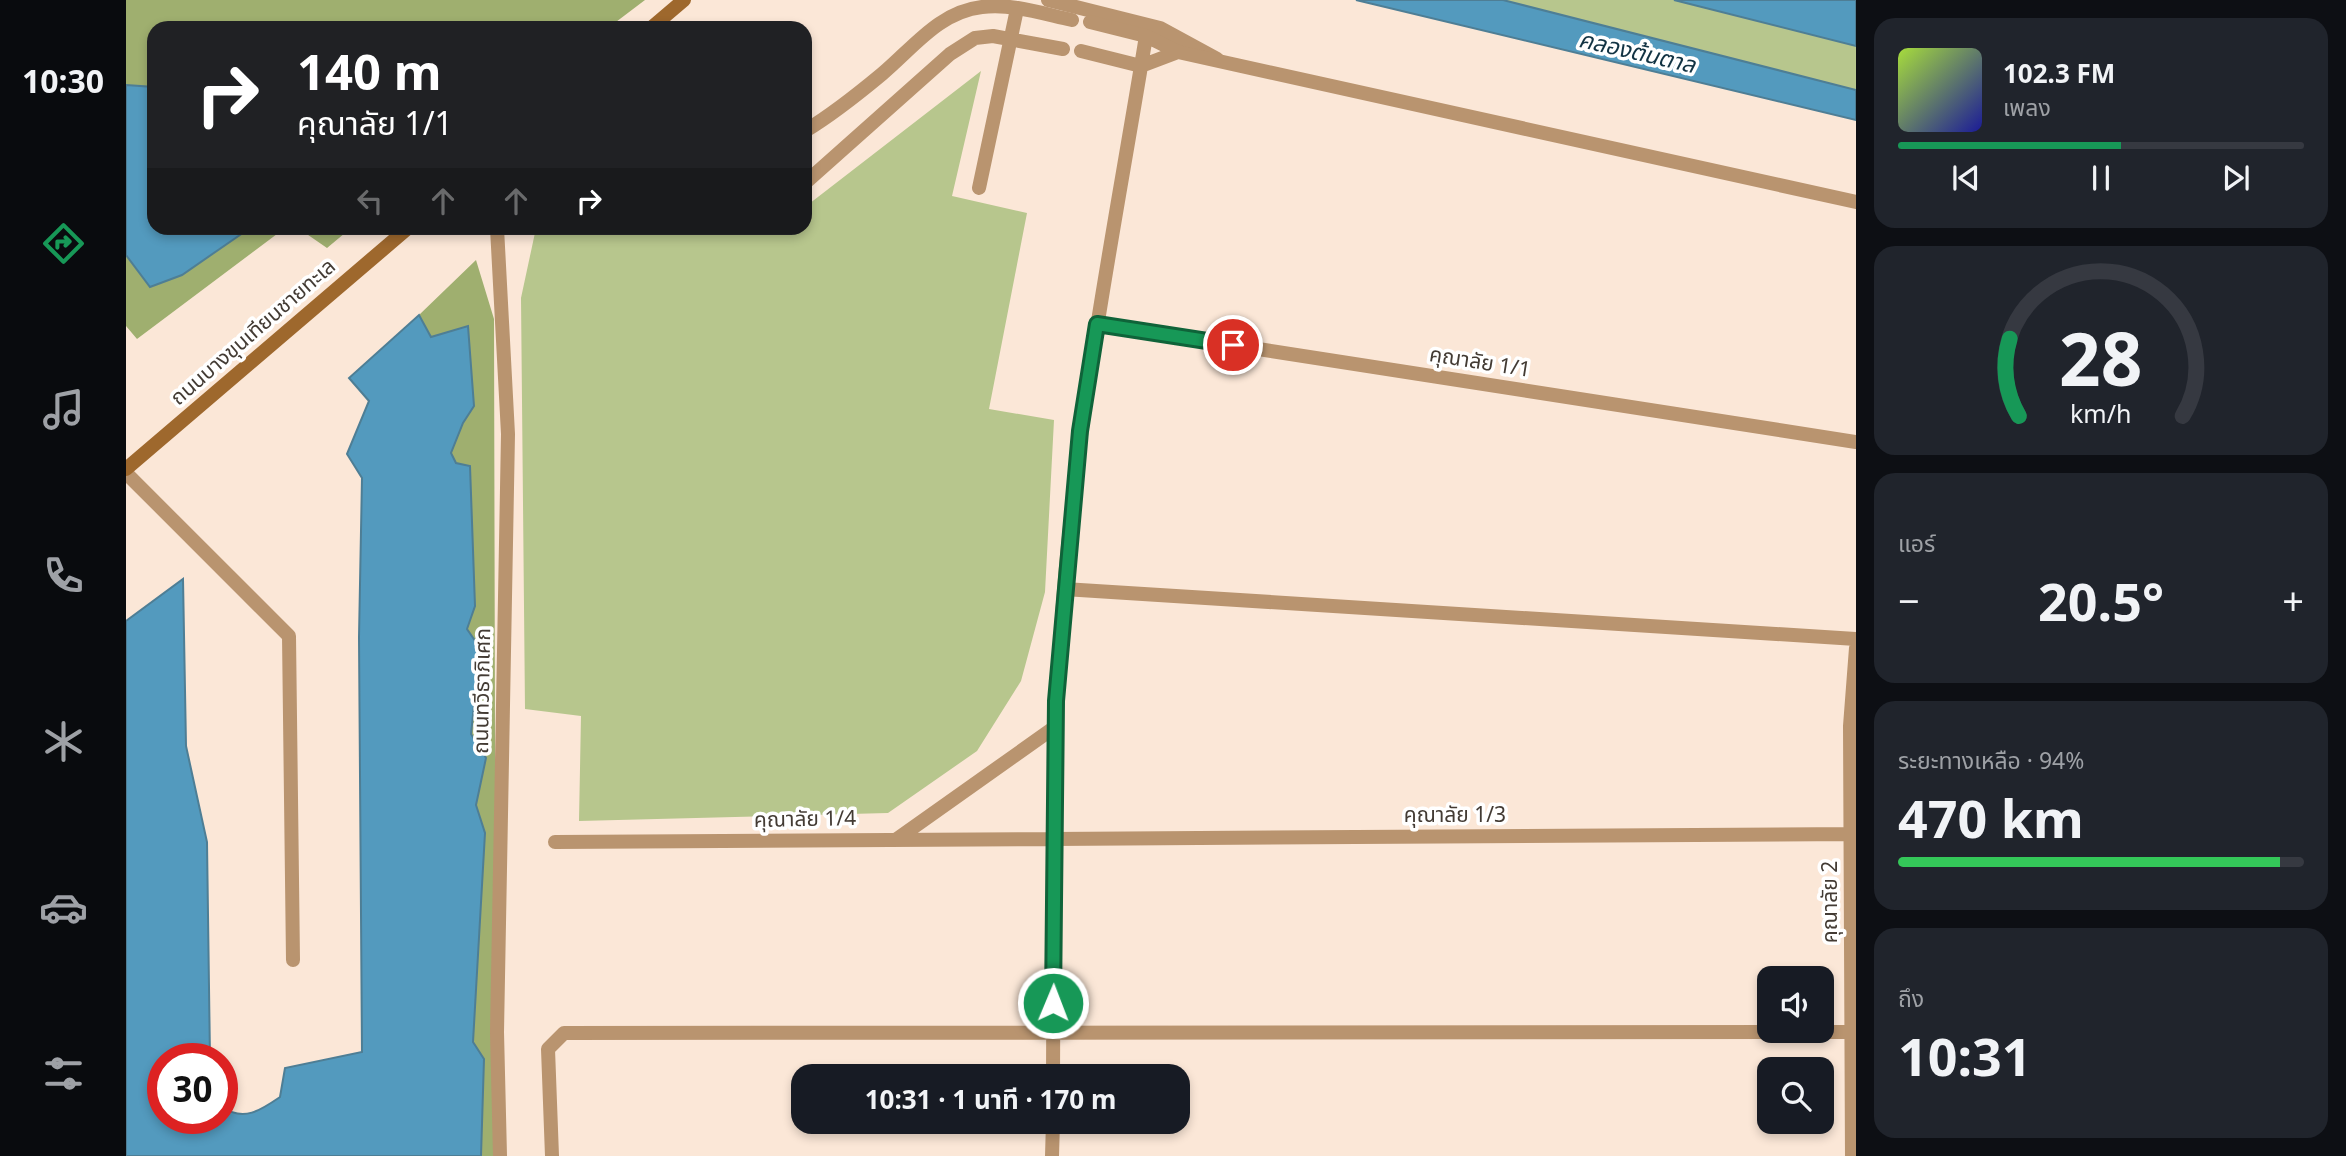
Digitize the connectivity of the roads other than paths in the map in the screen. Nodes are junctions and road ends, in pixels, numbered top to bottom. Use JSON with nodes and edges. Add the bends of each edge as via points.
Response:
{"nodes":[{"id":1,"x":684,"y":0,"type":"edge"},
{"id":2,"x":1048,"y":0,"type":"edge"},
{"id":3,"x":967,"y":5,"type":"edge"},
{"id":4,"x":1017,"y":9,"type":"junction"},
{"id":5,"x":1072,"y":20,"type":"dead end"},
{"id":6,"x":659,"y":21,"type":"edge"},
{"id":7,"x":1090,"y":22,"type":"dead end"},
{"id":8,"x":1146,"y":36,"type":"junction"},
{"id":9,"x":1009,"y":39,"type":"junction"},
{"id":10,"x":1063,"y":50,"type":"dead end"},
{"id":11,"x":1081,"y":51,"type":"dead end"},
{"id":12,"x":1178,"y":52,"type":"junction"},
{"id":13,"x":1219,"y":60,"type":"junction"},
{"id":14,"x":1141,"y":66,"type":"junction"},
{"id":15,"x":812,"y":127,"type":"edge"},
{"id":16,"x":812,"y":177,"type":"edge"},
{"id":17,"x":979,"y":188,"type":"dead end"},
{"id":18,"x":1856,"y":202,"type":"edge"},
{"id":19,"x":400,"y":235,"type":"edge"},
{"id":20,"x":497,"y":235,"type":"edge"},
{"id":21,"x":1097,"y":324,"type":"junction"},
{"id":22,"x":1856,"y":442,"type":"edge"},
{"id":23,"x":126,"y":471,"type":"edge"},
{"id":24,"x":1064,"y":589,"type":"junction"},
{"id":25,"x":1856,"y":639,"type":"edge"},
{"id":26,"x":1856,"y":648,"type":"edge"},
{"id":27,"x":1055,"y":727,"type":"junction"},
{"id":28,"x":1854,"y":834,"type":"edge"},
{"id":29,"x":1055,"y":838,"type":"junction"},
{"id":30,"x":897,"y":839,"type":"junction"},
{"id":31,"x":555,"y":842,"type":"dead end"},
{"id":32,"x":293,"y":960,"type":"dead end"},
{"id":33,"x":1053,"y":1030,"type":"junction"},
{"id":34,"x":1854,"y":1032,"type":"edge"},
{"id":35,"x":1053,"y":1064,"type":"edge"},
{"id":36,"x":1053,"y":1134,"type":"edge"},
{"id":37,"x":500,"y":1156,"type":"edge"},
{"id":38,"x":552,"y":1156,"type":"edge"},
{"id":39,"x":1052,"y":1156,"type":"edge"},
{"id":40,"x":1852,"y":1156,"type":"edge"}],
"edges":[{"from":1,"to":6,"type":"main road"},
{"from":2,"to":13,"type":"street","via":[[1160,28]]},
{"from":3,"to":4,"type":"street"},
{"from":3,"to":15,"type":"street","via":[[925,33],[885,72]]},
{"from":4,"to":5,"type":"street"},
{"from":4,"to":9,"type":"street"},
{"from":7,"to":8,"type":"street"},
{"from":8,"to":12,"type":"street"},
{"from":8,"to":14,"type":"street"},
{"from":9,"to":10,"type":"street"},
{"from":9,"to":16,"type":"street","via":[[975,38],[950,54]]},
{"from":9,"to":17,"type":"street"},
{"from":11,"to":14,"type":"street"},
{"from":12,"to":13,"type":"street"},
{"from":12,"to":14,"type":"street"},
{"from":13,"to":18,"type":"street"},
{"from":14,"to":21,"type":"street"},
{"from":19,"to":23,"type":"main road","name":"ถนนบางขุนเทียนชายทะเล"},
{"from":20,"to":37,"type":"street","name":"ถนนทวีธาภิเศก","via":[[508,434],[497,1032]]},
{"from":21,"to":22,"type":"street","name":"คุณาลัย 1/1"},
{"from":21,"to":24,"type":"street","via":[[1080,431]]},
{"from":23,"to":32,"type":"street","via":[[289,636]]},
{"from":24,"to":25,"type":"street"},
{"from":24,"to":27,"type":"street"},
{"from":26,"to":28,"type":"street","name":"คุณาลัย 2","via":[[1850,726]]},
{"from":27,"to":29,"type":"street"},
{"from":27,"to":30,"type":"street"},
{"from":28,"to":29,"type":"street","name":"คุณาลัย 1/3"},
{"from":28,"to":34,"type":"street","name":"คุณาลัย 2"},
{"from":29,"to":30,"type":"street","name":"คุณาลัย 1/4"},
{"from":29,"to":33,"type":"street"},
{"from":30,"to":31,"type":"street","name":"คุณาลัย 1/4"},
{"from":33,"to":34,"type":"street"},
{"from":33,"to":35,"type":"street"},
{"from":33,"to":38,"type":"street","via":[[564,1033],[548,1049]]},
{"from":34,"to":40,"type":"street","name":"คุณาลัย 2"},
{"from":36,"to":39,"type":"street"}]}
